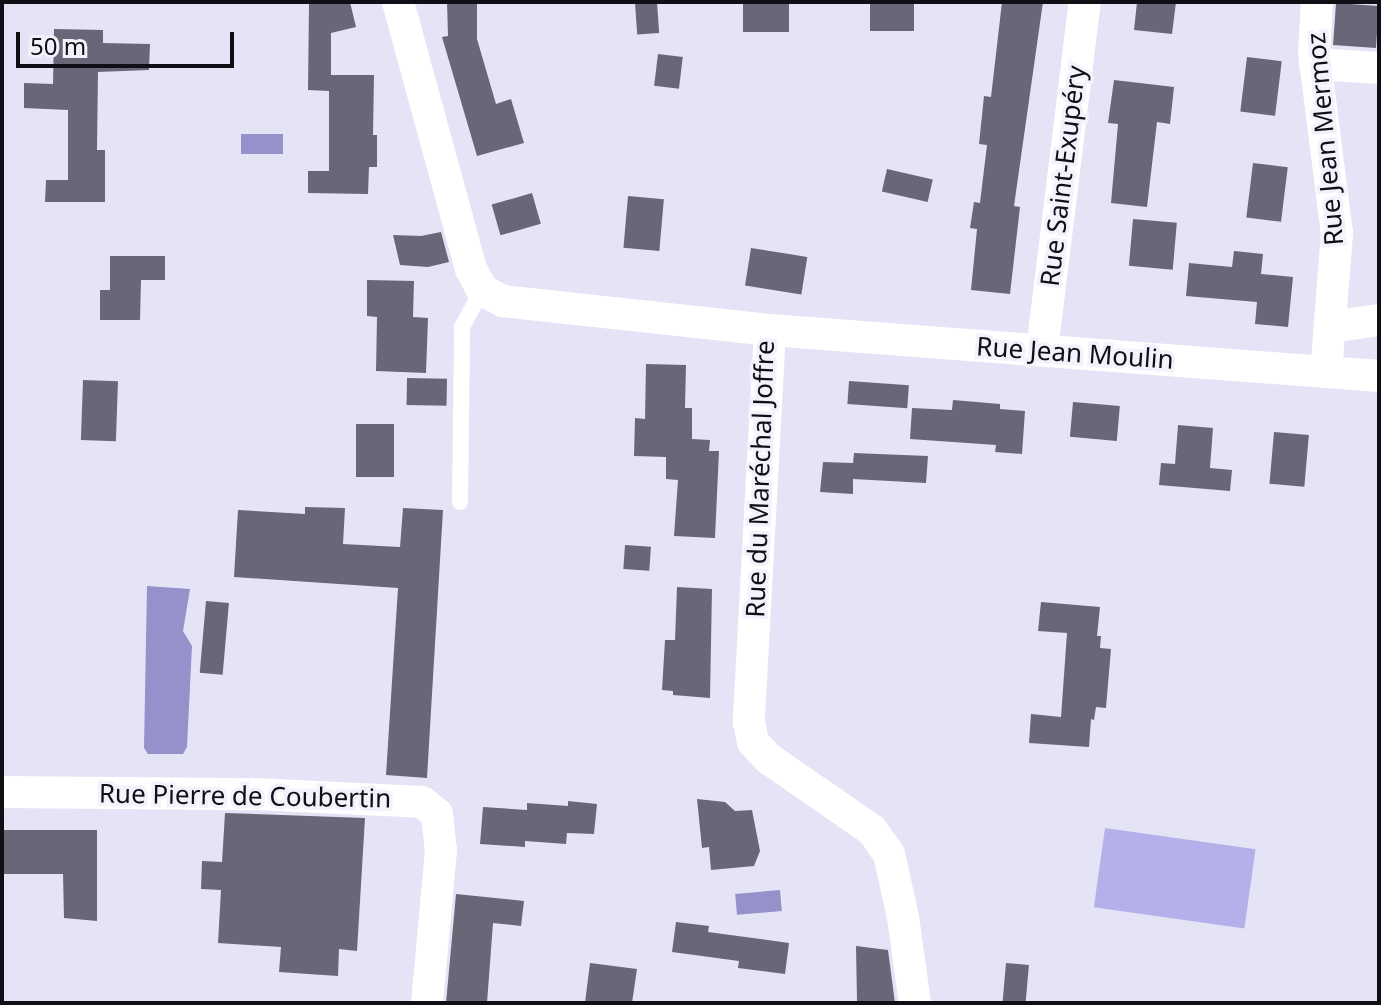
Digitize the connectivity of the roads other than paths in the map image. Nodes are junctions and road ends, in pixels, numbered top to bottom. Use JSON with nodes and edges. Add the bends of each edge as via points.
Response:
{"nodes":[{"id":1,"x":398,"y":2,"type":"edge"},
{"id":2,"x":1085,"y":2,"type":"edge"},
{"id":3,"x":1317,"y":2,"type":"edge"},
{"id":4,"x":1315,"y":64,"type":"junction"},
{"id":5,"x":1379,"y":68,"type":"edge"},
{"id":6,"x":482,"y":290,"type":"junction"},
{"id":7,"x":1379,"y":320,"type":"edge"},
{"id":8,"x":1330,"y":327,"type":"junction"},
{"id":9,"x":770,"y":330,"type":"junction"},
{"id":10,"x":1042,"y":350,"type":"junction"},
{"id":11,"x":1326,"y":372,"type":"junction"},
{"id":12,"x":1379,"y":376,"type":"edge"},
{"id":13,"x":460,"y":502,"type":"dead end"},
{"id":14,"x":2,"y":792,"type":"edge"},
{"id":15,"x":427,"y":1003,"type":"edge"},
{"id":16,"x":915,"y":1003,"type":"edge"}],
"edges":[{"from":1,"to":6,"type":"street","via":[[471,269]]},
{"from":2,"to":10,"type":"street","name":"Rue Saint-Exupéry"},
{"from":3,"to":4,"type":"street","name":"Rue Jean Mermoz"},
{"from":4,"to":5,"type":"street"},
{"from":4,"to":8,"type":"street","name":"Rue Jean Mermoz","via":[[1336,221]]},
{"from":6,"to":9,"type":"street","name":"Rue du Maréchal Joffre","via":[[503,301]]},
{"from":6,"to":13,"type":"lane","via":[[462,327]]},
{"from":7,"to":8,"type":"street"},
{"from":8,"to":11,"type":"street","name":"Rue Jean Mermoz"},
{"from":9,"to":10,"type":"street","name":"Rue Jean Moulin"},
{"from":9,"to":16,"type":"street","name":"Rue du Maréchal Joffre","via":[[749,722],[753,742],[769,759],[872,830],[889,854]]},
{"from":10,"to":11,"type":"street","name":"Rue Jean Moulin"},
{"from":11,"to":12,"type":"street","name":"Rue Jean Moulin"},
{"from":14,"to":15,"type":"street","name":"Rue Pierre de Coubertin","via":[[255,794],[422,802],[437,814],[441,850]]}]}
